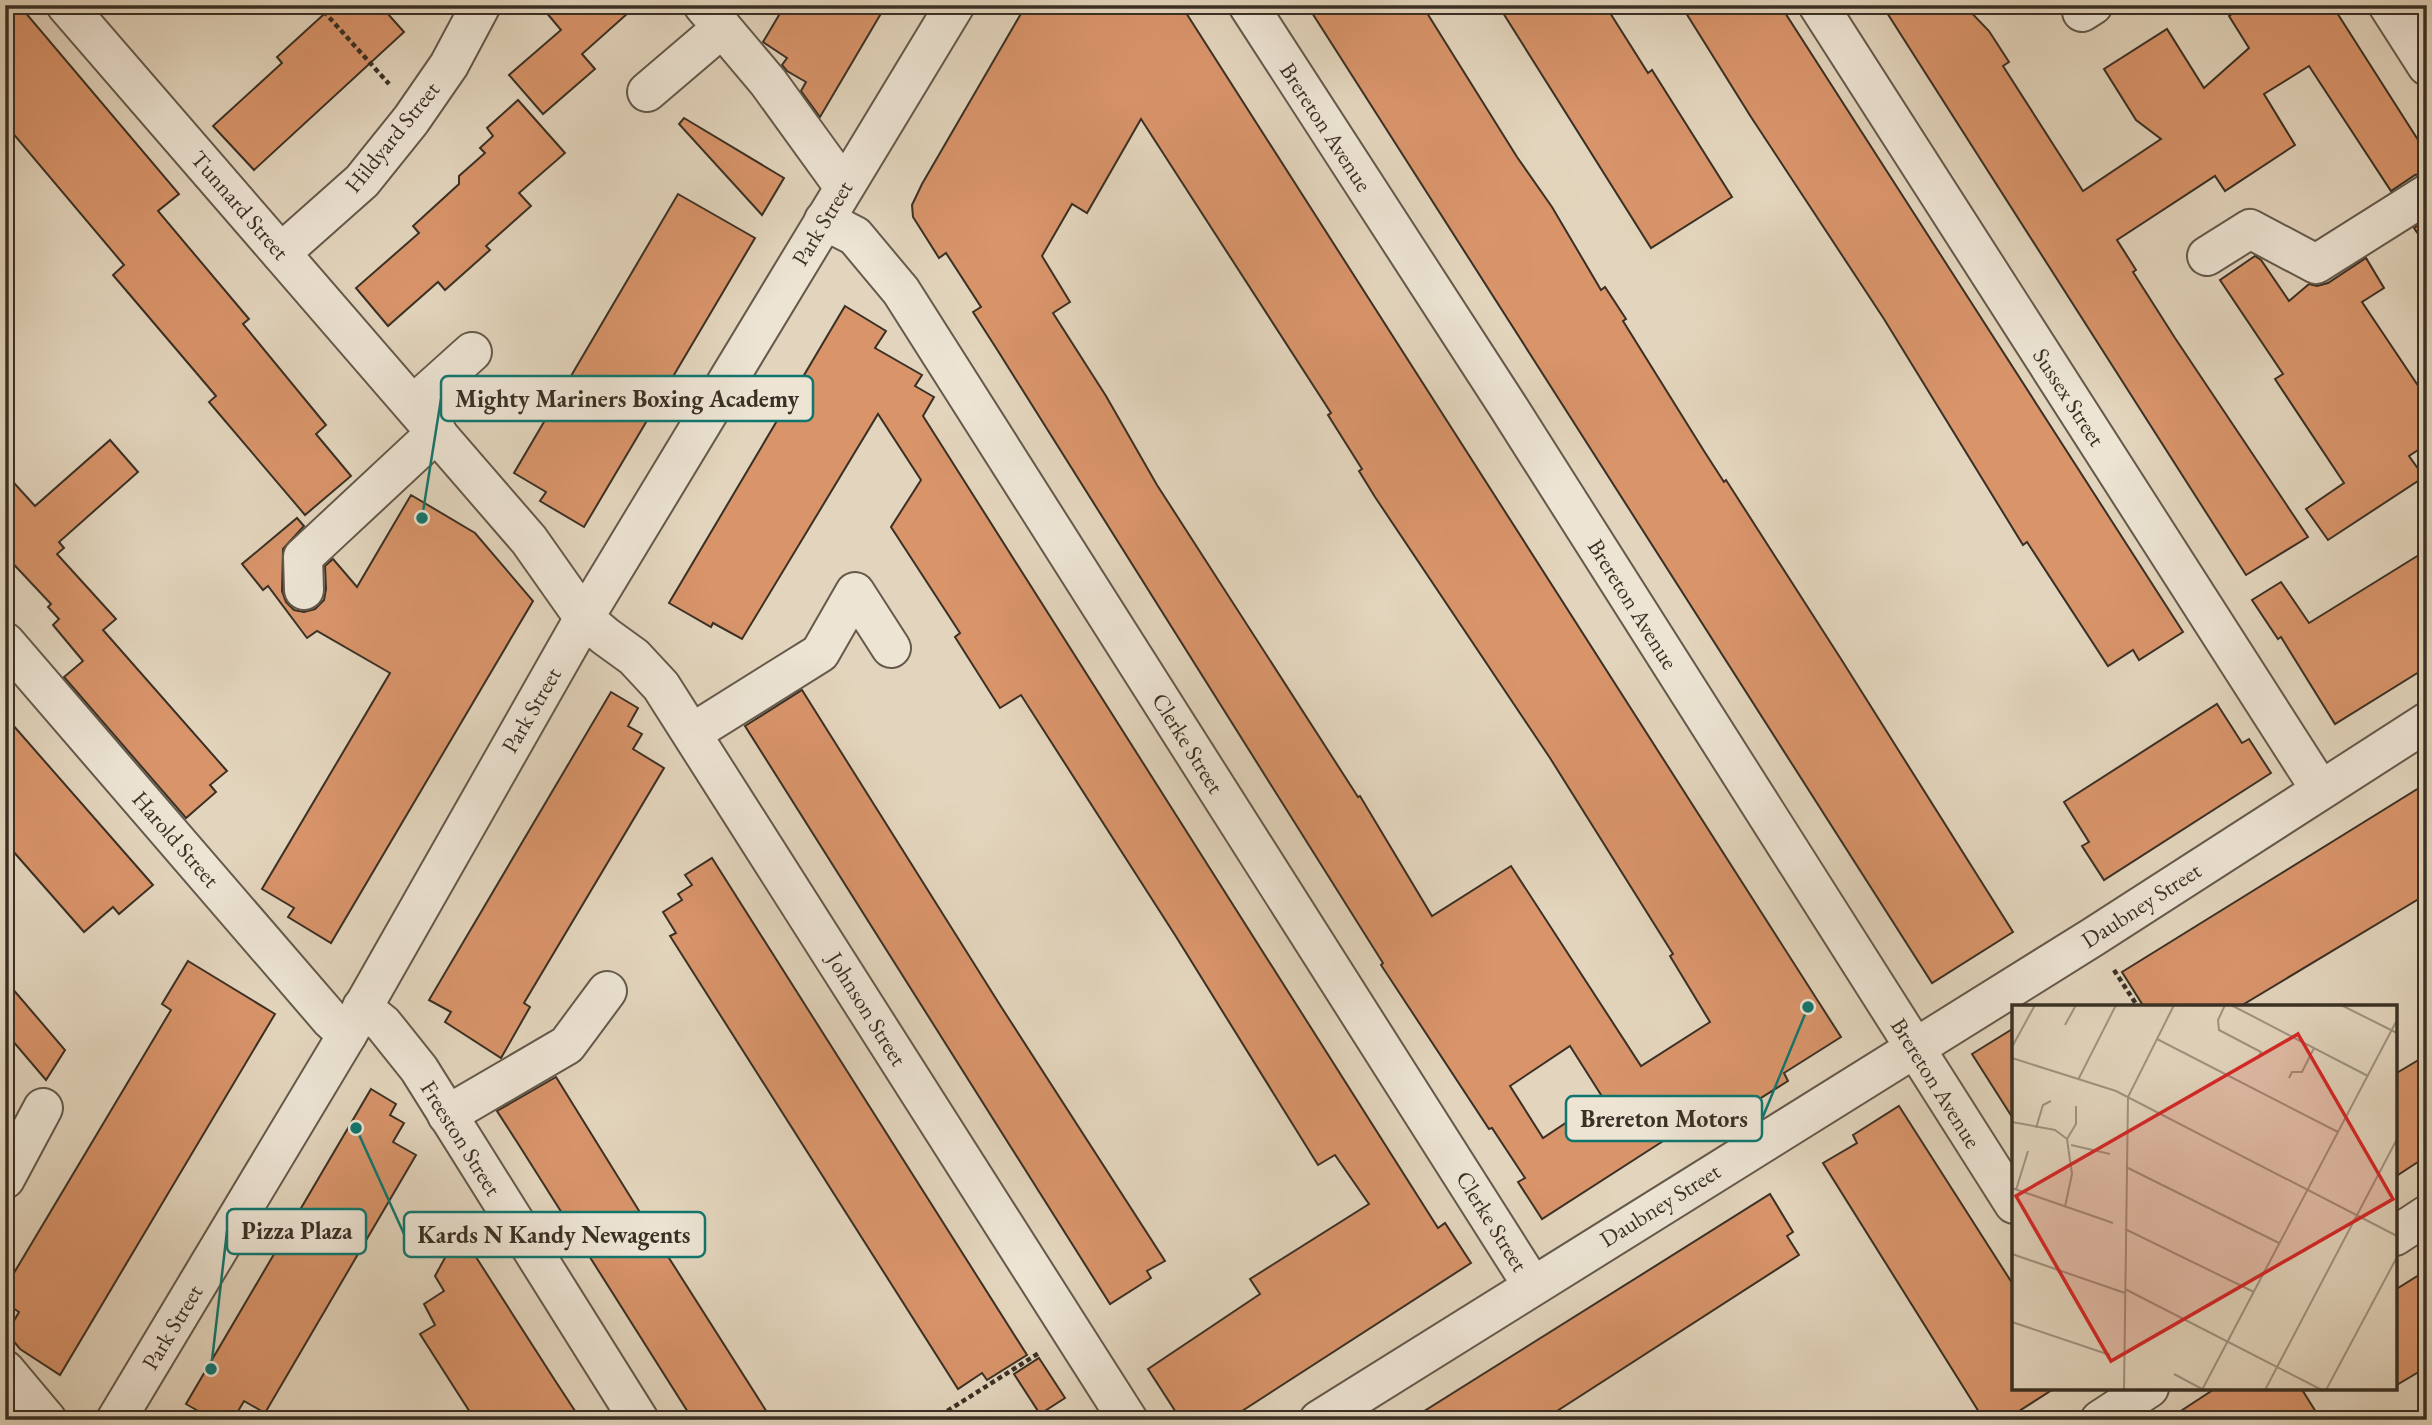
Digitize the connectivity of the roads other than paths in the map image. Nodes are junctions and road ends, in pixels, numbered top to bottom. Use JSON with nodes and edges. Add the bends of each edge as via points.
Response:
{"nodes":[{"id":1,"x":66,"y":5,"type":"edge"},
{"id":2,"x":481,"y":5,"type":"edge"},
{"id":3,"x":955,"y":5,"type":"edge"},
{"id":4,"x":1248,"y":5,"type":"edge"},
{"id":5,"x":1818,"y":5,"type":"edge"},
{"id":6,"x":2388,"y":5,"type":"edge"},
{"id":7,"x":713,"y":17,"type":"edge"},
{"id":8,"x":2427,"y":66,"type":"edge"},
{"id":9,"x":647,"y":92,"type":"dead end"},
{"id":10,"x":844,"y":187,"type":"junction"},
{"id":11,"x":2427,"y":194,"type":"edge"},
{"id":12,"x":824,"y":220,"type":"junction"},
{"id":13,"x":281,"y":253,"type":"junction"},
{"id":14,"x":2207,"y":256,"type":"dead end"},
{"id":15,"x":472,"y":352,"type":"dead end"},
{"id":16,"x":425,"y":419,"type":"junction"},
{"id":17,"x":304,"y":590,"type":"dead end"},
{"id":18,"x":584,"y":618,"type":"junction"},
{"id":19,"x":5,"y":642,"type":"edge"},
{"id":20,"x":891,"y":648,"type":"dead end"},
{"id":21,"x":2427,"y":722,"type":"edge"},
{"id":22,"x":692,"y":733,"type":"junction"},
{"id":23,"x":2320,"y":789,"type":"junction"},
{"id":24,"x":607,"y":991,"type":"dead end"},
{"id":25,"x":355,"y":1021,"type":"junction"},
{"id":26,"x":1913,"y":1047,"type":"junction"},
{"id":27,"x":43,"y":1108,"type":"dead end"},
{"id":28,"x":447,"y":1115,"type":"junction"},
{"id":29,"x":5,"y":1179,"type":"edge"},
{"id":30,"x":2012,"y":1202,"type":"edge"},
{"id":31,"x":2427,"y":1215,"type":"edge"},
{"id":32,"x":2397,"y":1235,"type":"edge"},
{"id":33,"x":1532,"y":1285,"type":"junction"},
{"id":34,"x":10,"y":1375,"type":"edge"},
{"id":35,"x":2144,"y":1398,"type":"edge"},
{"id":36,"x":47,"y":1420,"type":"edge"},
{"id":37,"x":116,"y":1420,"type":"edge"},
{"id":38,"x":639,"y":1420,"type":"edge"},
{"id":39,"x":1128,"y":1420,"type":"edge"},
{"id":40,"x":1319,"y":1420,"type":"edge"},
{"id":41,"x":2100,"y":1420,"type":"edge"}],
"edges":[{"from":1,"to":13,"type":"street","name":"Tunnard Street"},
{"from":2,"to":13,"type":"street","name":"Hildyard Street","via":[[449,65],[362,181]]},
{"from":3,"to":10,"type":"street","name":"Park Street"},
{"from":4,"to":26,"type":"street","name":"Brereton Avenue"},
{"from":5,"to":23,"type":"street","name":"Sussex Street"},
{"from":6,"to":8,"type":"street"},
{"from":7,"to":9,"type":"street"},
{"from":7,"to":10,"type":"street","via":[[768,82]]},
{"from":10,"to":12,"type":"street","name":"Park Street"},
{"from":11,"to":14,"type":"street","via":[[2316,264],[2250,229]]},
{"from":12,"to":18,"type":"street","name":"Park Street"},
{"from":12,"to":33,"type":"street","name":"Clerke Street","via":[[855,236],[901,291]]},
{"from":13,"to":16,"type":"street","name":"Tunnard Street"},
{"from":15,"to":16,"type":"street"},
{"from":16,"to":17,"type":"street","via":[[303,557]]},
{"from":16,"to":18,"type":"street","name":"Tunnard Street","via":[[529,540]]},
{"from":18,"to":22,"type":"street","name":"Johnson Street","via":[[662,686]]},
{"from":18,"to":25,"type":"street","name":"Park Street"},
{"from":19,"to":25,"type":"street","name":"Harold Street","via":[[331,1020]]},
{"from":20,"to":22,"type":"street","via":[[855,592],[820,653]]},
{"from":21,"to":23,"type":"street","name":"Daubney Street"},
{"from":22,"to":39,"type":"street","name":"Johnson Street"},
{"from":23,"to":26,"type":"street","name":"Daubney Street"},
{"from":24,"to":28,"type":"street","via":[[567,1045]]},
{"from":25,"to":28,"type":"street","name":"Freeston Street","via":[[383,1024]]},
{"from":25,"to":37,"type":"street","name":"Park Street"},
{"from":26,"to":30,"type":"street","name":"Brereton Avenue"},
{"from":26,"to":33,"type":"street","name":"Daubney Street"},
{"from":27,"to":29,"type":"street"},
{"from":28,"to":38,"type":"street","name":"Freeston Street"},
{"from":31,"to":32,"type":"street"},
{"from":33,"to":40,"type":"street","name":"Daubney Street"},
{"from":34,"to":36,"type":"street"},
{"from":35,"to":41,"type":"street"}]}
